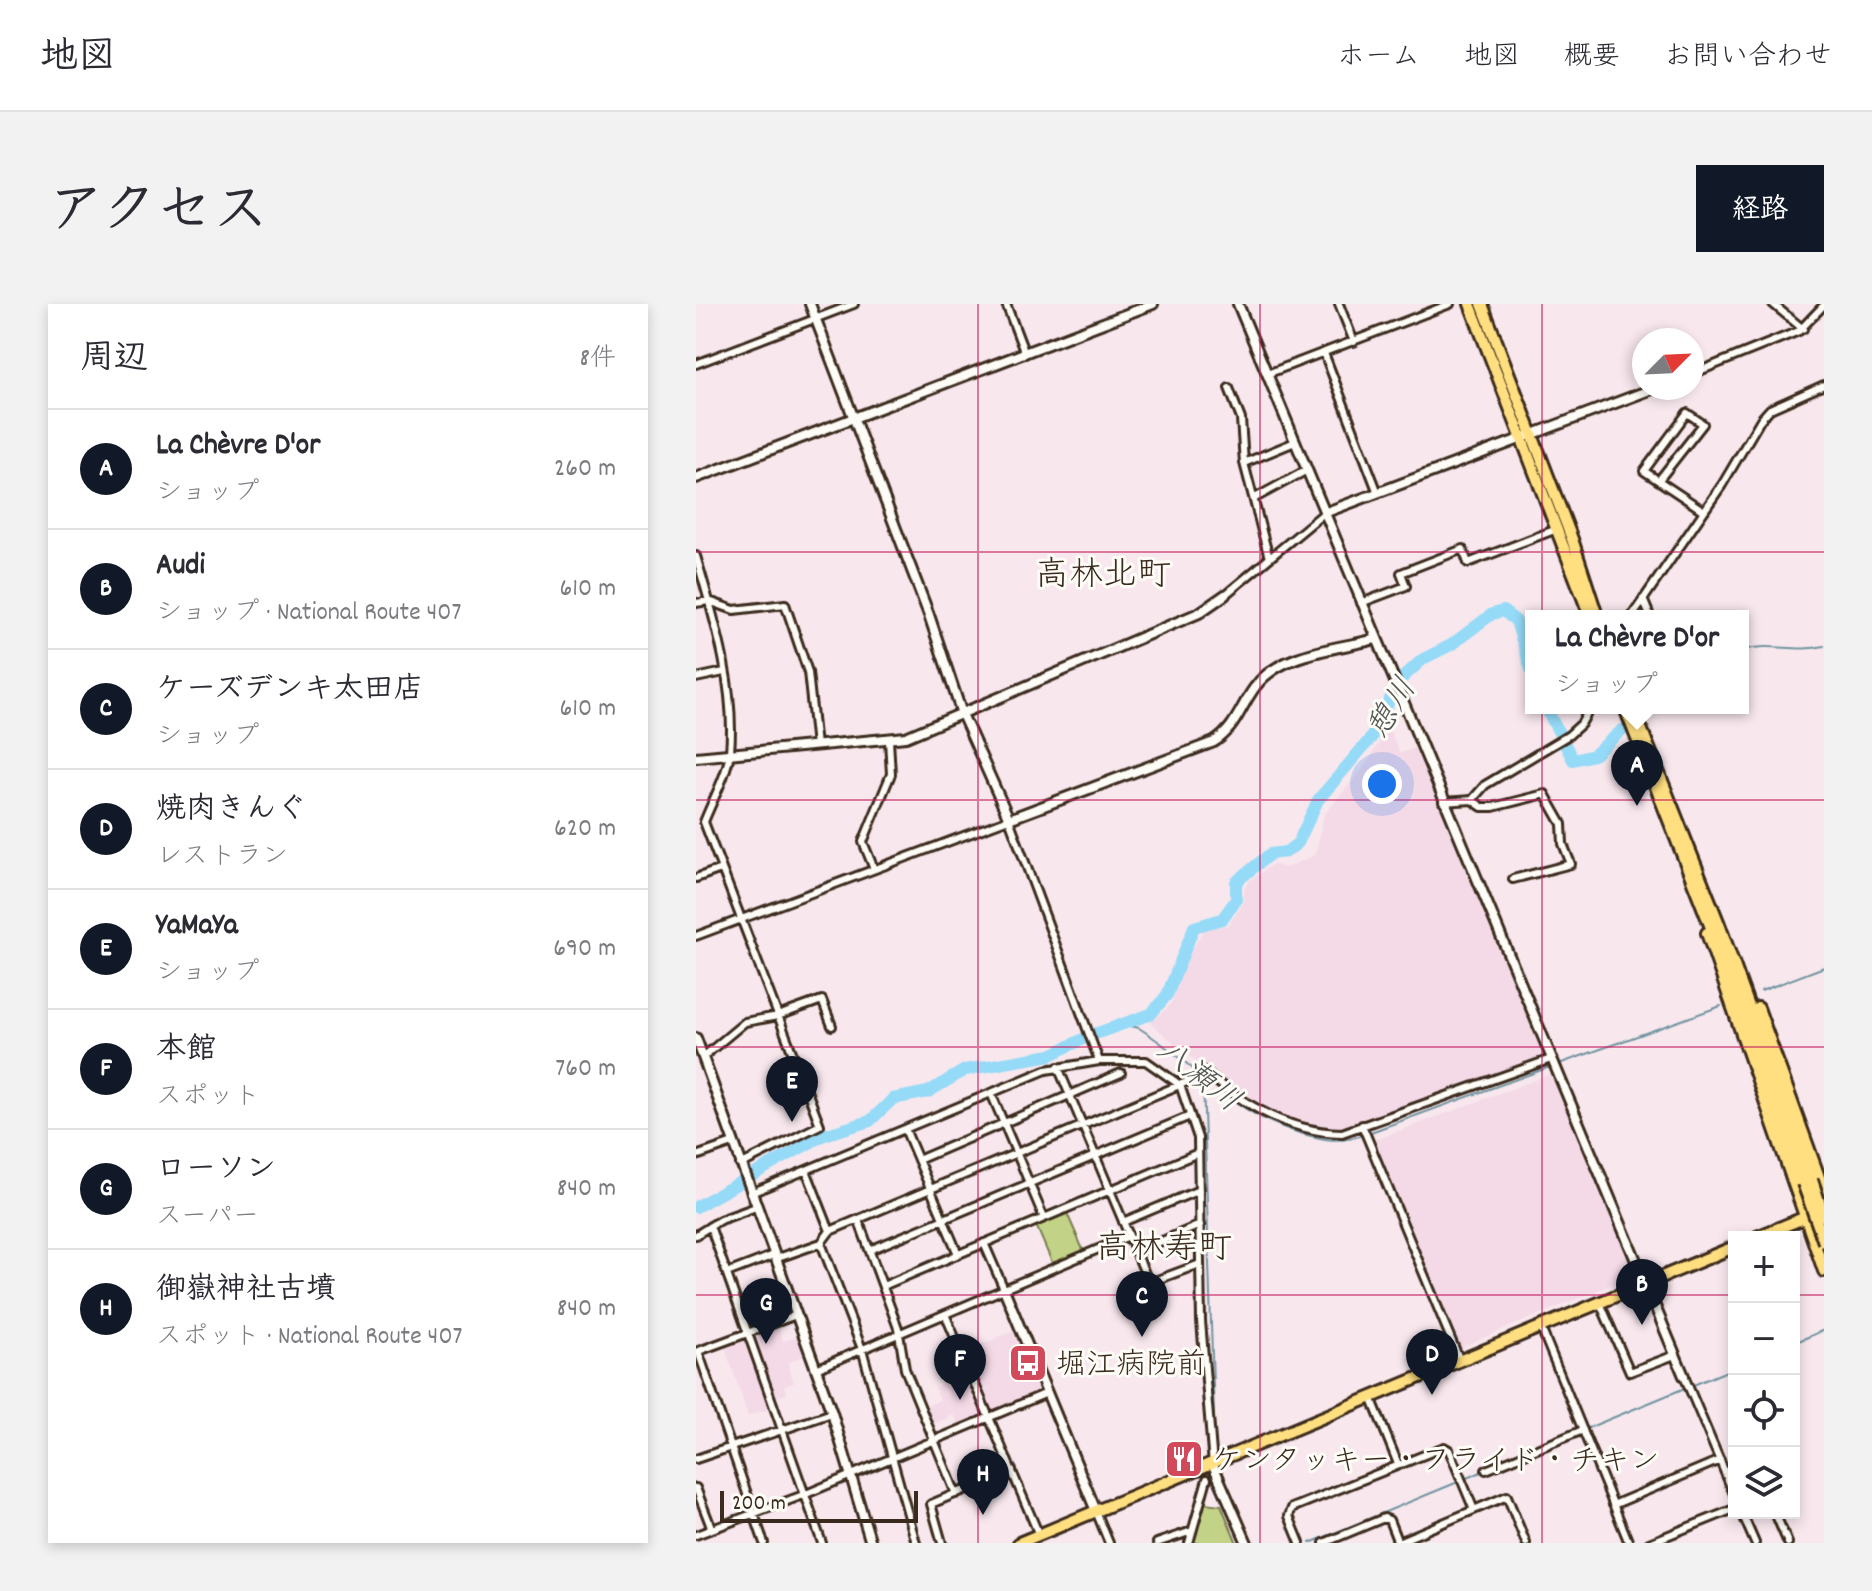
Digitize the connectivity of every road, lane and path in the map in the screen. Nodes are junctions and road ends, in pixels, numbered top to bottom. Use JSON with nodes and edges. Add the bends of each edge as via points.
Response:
{"nodes":[{"id":1,"x":810,"y":304,"type":"edge"},
{"id":2,"x":854,"y":304,"type":"edge"},
{"id":3,"x":1006,"y":304,"type":"edge"},
{"id":4,"x":1153,"y":304,"type":"edge"},
{"id":5,"x":1238,"y":304,"type":"edge"},
{"id":6,"x":1339,"y":304,"type":"edge"},
{"id":7,"x":1450,"y":304,"type":"edge"},
{"id":8,"x":1470,"y":304,"type":"edge"},
{"id":9,"x":1482,"y":304,"type":"edge"},
{"id":10,"x":1773,"y":304,"type":"edge"},
{"id":11,"x":1824,"y":305,"type":"edge"},
{"id":12,"x":815,"y":319,"type":"junction"},
{"id":13,"x":1803,"y":329,"type":"junction"},
{"id":14,"x":1354,"y":342,"type":"junction"},
{"id":15,"x":1324,"y":353,"type":"junction"},
{"id":16,"x":1025,"y":354,"type":"junction"},
{"id":17,"x":696,"y":364,"type":"edge"},
{"id":18,"x":1704,"y":369,"type":"edge"},
{"id":19,"x":1267,"y":374,"type":"junction"},
{"id":20,"x":1824,"y":385,"type":"edge"},
{"id":21,"x":1229,"y":388,"type":"dead end"},
{"id":22,"x":1632,"y":397,"type":"edge"},
{"id":23,"x":854,"y":419,"type":"junction"},
{"id":24,"x":1527,"y":438,"type":"junction"},
{"id":25,"x":1295,"y":442,"type":"junction"},
{"id":26,"x":1244,"y":463,"type":"junction"},
{"id":27,"x":1307,"y":470,"type":"junction"},
{"id":28,"x":696,"y":478,"type":"edge"},
{"id":29,"x":1659,"y":480,"type":"junction"},
{"id":30,"x":1378,"y":493,"type":"junction"},
{"id":31,"x":1255,"y":498,"type":"junction"},
{"id":32,"x":1704,"y":511,"type":"junction"},
{"id":33,"x":1324,"y":513,"type":"junction"},
{"id":34,"x":1557,"y":529,"type":"junction"},
{"id":35,"x":696,"y":556,"type":"edge"},
{"id":36,"x":1269,"y":558,"type":"junction"},
{"id":37,"x":1225,"y":595,"type":"joint"},
{"id":38,"x":1643,"y":599,"type":"junction"},
{"id":39,"x":709,"y":601,"type":"junction"},
{"id":40,"x":696,"y":603,"type":"edge"},
{"id":41,"x":1361,"y":603,"type":"junction"},
{"id":42,"x":1588,"y":610,"type":"edge"},
{"id":43,"x":1595,"y":610,"type":"edge"},
{"id":44,"x":1636,"y":610,"type":"edge"},
{"id":45,"x":1648,"y":610,"type":"edge"},
{"id":46,"x":1376,"y":639,"type":"junction"},
{"id":47,"x":724,"y":672,"type":"junction"},
{"id":48,"x":696,"y":678,"type":"edge"},
{"id":49,"x":962,"y":714,"type":"junction"},
{"id":50,"x":1587,"y":714,"type":"edge"},
{"id":51,"x":1627,"y":714,"type":"edge"},
{"id":52,"x":1635,"y":714,"type":"edge"},
{"id":53,"x":889,"y":740,"type":"junction"},
{"id":54,"x":816,"y":746,"type":"junction"},
{"id":55,"x":730,"y":753,"type":"junction"},
{"id":56,"x":696,"y":757,"type":"edge"},
{"id":57,"x":1472,"y":800,"type":"junction"},
{"id":58,"x":1443,"y":802,"type":"junction"},
{"id":59,"x":1009,"y":819,"type":"junction"},
{"id":60,"x":704,"y":822,"type":"junction"},
{"id":61,"x":696,"y":826,"type":"edge"},
{"id":62,"x":1681,"y":851,"type":"junction"},
{"id":63,"x":1697,"y":867,"type":"junction"},
{"id":64,"x":721,"y":869,"type":"junction"},
{"id":65,"x":874,"y":869,"type":"junction"},
{"id":66,"x":696,"y":878,"type":"edge"},
{"id":67,"x":1513,"y":879,"type":"dead end"},
{"id":68,"x":741,"y":919,"type":"junction"},
{"id":69,"x":696,"y":936,"type":"edge"},
{"id":70,"x":778,"y":1016,"type":"junction"},
{"id":71,"x":832,"y":1026,"type":"dead end"},
{"id":72,"x":696,"y":1038,"type":"edge"},
{"id":73,"x":703,"y":1057,"type":"junction"},
{"id":74,"x":1099,"y":1061,"type":"junction"},
{"id":75,"x":1553,"y":1065,"type":"junction"},
{"id":76,"x":1058,"y":1067,"type":"junction"},
{"id":77,"x":1121,"y":1073,"type":"dead end"},
{"id":78,"x":1180,"y":1085,"type":"junction"},
{"id":79,"x":991,"y":1093,"type":"junction"},
{"id":80,"x":1070,"y":1096,"type":"junction"},
{"id":81,"x":1190,"y":1116,"type":"junction"},
{"id":82,"x":1004,"y":1123,"type":"junction"},
{"id":83,"x":1083,"y":1125,"type":"junction"},
{"id":84,"x":1363,"y":1127,"type":"junction"},
{"id":85,"x":905,"y":1129,"type":"junction"},
{"id":86,"x":733,"y":1143,"type":"junction"},
{"id":87,"x":1016,"y":1153,"type":"junction"},
{"id":88,"x":1198,"y":1153,"type":"junction"},
{"id":89,"x":696,"y":1156,"type":"edge"},
{"id":90,"x":1095,"y":1156,"type":"junction"},
{"id":91,"x":918,"y":1160,"type":"junction"},
{"id":92,"x":741,"y":1166,"type":"junction"},
{"id":93,"x":806,"y":1170,"type":"junction"},
{"id":94,"x":1808,"y":1182,"type":"junction"},
{"id":95,"x":1029,"y":1184,"type":"junction"},
{"id":96,"x":930,"y":1189,"type":"junction"},
{"id":97,"x":1110,"y":1190,"type":"junction"},
{"id":98,"x":1199,"y":1190,"type":"junction"},
{"id":99,"x":1824,"y":1191,"type":"edge"},
{"id":100,"x":750,"y":1192,"type":"junction"},
{"id":101,"x":756,"y":1207,"type":"junction"},
{"id":102,"x":1824,"y":1209,"type":"edge"},
{"id":103,"x":1824,"y":1216,"type":"edge"},
{"id":104,"x":1806,"y":1217,"type":"junction"},
{"id":105,"x":1044,"y":1218,"type":"junction"},
{"id":106,"x":858,"y":1219,"type":"junction"},
{"id":107,"x":944,"y":1220,"type":"junction"},
{"id":108,"x":1123,"y":1222,"type":"junction"},
{"id":109,"x":1200,"y":1225,"type":"junction"},
{"id":110,"x":710,"y":1226,"type":"junction"},
{"id":111,"x":830,"y":1231,"type":"junction"},
{"id":112,"x":1772,"y":1231,"type":"edge"},
{"id":113,"x":696,"y":1235,"type":"edge"},
{"id":114,"x":1129,"y":1236,"type":"junction"},
{"id":115,"x":1824,"y":1242,"type":"edge"},
{"id":116,"x":821,"y":1243,"type":"junction"},
{"id":117,"x":984,"y":1243,"type":"junction"},
{"id":118,"x":870,"y":1250,"type":"junction"},
{"id":119,"x":1728,"y":1250,"type":"edge"},
{"id":120,"x":1136,"y":1252,"type":"junction"},
{"id":121,"x":958,"y":1254,"type":"junction"},
{"id":122,"x":775,"y":1257,"type":"junction"},
{"id":123,"x":1200,"y":1264,"type":"junction"},
{"id":124,"x":1824,"y":1271,"type":"edge"},
{"id":125,"x":727,"y":1273,"type":"junction"},
{"id":126,"x":1646,"y":1284,"type":"junction"},
{"id":127,"x":883,"y":1286,"type":"junction"},
{"id":128,"x":1004,"y":1289,"type":"junction"},
{"id":129,"x":1600,"y":1303,"type":"junction"},
{"id":130,"x":945,"y":1314,"type":"junction"},
{"id":131,"x":796,"y":1315,"type":"junction"},
{"id":132,"x":1541,"y":1328,"type":"junction"},
{"id":133,"x":749,"y":1331,"type":"junction"},
{"id":134,"x":898,"y":1334,"type":"junction"},
{"id":135,"x":862,"y":1349,"type":"junction"},
{"id":136,"x":697,"y":1352,"type":"edge"},
{"id":137,"x":1675,"y":1355,"type":"junction"},
{"id":138,"x":1460,"y":1361,"type":"junction"},
{"id":139,"x":816,"y":1369,"type":"junction"},
{"id":140,"x":1684,"y":1376,"type":"joint"},
{"id":141,"x":1047,"y":1393,"type":"junction"},
{"id":142,"x":1371,"y":1397,"type":"junction"},
{"id":143,"x":832,"y":1413,"type":"junction"},
{"id":144,"x":989,"y":1417,"type":"junction"},
{"id":145,"x":783,"y":1430,"type":"junction"},
{"id":146,"x":1583,"y":1430,"type":"junction"},
{"id":147,"x":934,"y":1440,"type":"junction"},
{"id":148,"x":730,"y":1448,"type":"junction"},
{"id":149,"x":696,"y":1459,"type":"edge"},
{"id":150,"x":891,"y":1459,"type":"junction"},
{"id":151,"x":1720,"y":1460,"type":"junction"},
{"id":152,"x":1398,"y":1464,"type":"junction"},
{"id":153,"x":1213,"y":1465,"type":"junction"},
{"id":154,"x":1012,"y":1470,"type":"junction"},
{"id":155,"x":1486,"y":1470,"type":"dead end"},
{"id":156,"x":852,"y":1475,"type":"junction"},
{"id":157,"x":1207,"y":1479,"type":"dead end"},
{"id":158,"x":1728,"y":1479,"type":"edge"},
{"id":159,"x":696,"y":1488,"type":"edge"},
{"id":160,"x":806,"y":1494,"type":"junction"},
{"id":161,"x":956,"y":1494,"type":"junction"},
{"id":162,"x":1613,"y":1505,"type":"junction"},
{"id":163,"x":1474,"y":1510,"type":"junction"},
{"id":164,"x":1096,"y":1511,"type":"junction"},
{"id":165,"x":1728,"y":1511,"type":"edge"},
{"id":166,"x":753,"y":1512,"type":"junction"},
{"id":167,"x":1745,"y":1519,"type":"edge"},
{"id":168,"x":1778,"y":1519,"type":"edge"},
{"id":169,"x":711,"y":1527,"type":"junction"},
{"id":170,"x":1192,"y":1531,"type":"junction"},
{"id":171,"x":1345,"y":1534,"type":"junction"},
{"id":172,"x":696,"y":1535,"type":"edge"},
{"id":173,"x":1030,"y":1540,"type":"edge"},
{"id":174,"x":1398,"y":1542,"type":"edge"},
{"id":175,"x":1523,"y":1542,"type":"edge"},
{"id":176,"x":764,"y":1543,"type":"edge"},
{"id":177,"x":822,"y":1543,"type":"edge"},
{"id":178,"x":869,"y":1543,"type":"edge"},
{"id":179,"x":916,"y":1543,"type":"edge"},
{"id":180,"x":942,"y":1543,"type":"edge"},
{"id":181,"x":1109,"y":1543,"type":"edge"},
{"id":182,"x":1157,"y":1543,"type":"edge"},
{"id":183,"x":1189,"y":1543,"type":"edge"},
{"id":184,"x":1247,"y":1543,"type":"edge"},
{"id":185,"x":1300,"y":1543,"type":"edge"},
{"id":186,"x":1324,"y":1543,"type":"edge"},
{"id":187,"x":1349,"y":1543,"type":"edge"},
{"id":188,"x":1629,"y":1543,"type":"edge"},
{"id":189,"x":1649,"y":1543,"type":"edge"},
{"id":190,"x":1755,"y":1543,"type":"edge"},
{"id":191,"x":1788,"y":1543,"type":"edge"}],
"edges":[{"from":1,"to":12,"type":"street"},
{"from":2,"to":12,"type":"street"},
{"from":3,"to":16,"type":"street"},
{"from":4,"to":16,"type":"street"},
{"from":5,"to":19,"type":"street"},
{"from":6,"to":14,"type":"street"},
{"from":7,"to":14,"type":"street"},
{"from":8,"to":24,"type":"highway"},
{"from":9,"to":24,"type":"highway"},
{"from":10,"to":13,"type":"street"},
{"from":11,"to":13,"type":"street"},
{"from":12,"to":17,"type":"street"},
{"from":12,"to":23,"type":"street"},
{"from":13,"to":18,"type":"street"},
{"from":14,"to":15,"type":"street"},
{"from":15,"to":19,"type":"street"},
{"from":15,"to":30,"type":"street"},
{"from":16,"to":23,"type":"street"},
{"from":19,"to":25,"type":"street"},
{"from":20,"to":32,"type":"street","via":[[1770,409]]},
{"from":21,"to":26,"type":"street","via":[[1241,419]]},
{"from":22,"to":24,"type":"street"},
{"from":23,"to":28,"type":"street"},
{"from":23,"to":49,"type":"street"},
{"from":24,"to":30,"type":"street"},
{"from":24,"to":34,"type":"highway"},
{"from":24,"to":43,"type":"highway","via":[[1572,539]]},
{"from":25,"to":26,"type":"street"},
{"from":25,"to":27,"type":"street"},
{"from":26,"to":31,"type":"street"},
{"from":27,"to":31,"type":"street"},
{"from":27,"to":33,"type":"street"},
{"from":29,"to":29,"type":"street","via":[[1644,471],[1687,413],[1703,424]]},
{"from":29,"to":32,"type":"street"},
{"from":30,"to":33,"type":"street"},
{"from":31,"to":36,"type":"street"},
{"from":32,"to":38,"type":"street"},
{"from":33,"to":36,"type":"street"},
{"from":33,"to":41,"type":"street"},
{"from":34,"to":41,"type":"street","via":[[1468,563],[1463,549],[1401,573],[1406,586]]},
{"from":34,"to":42,"type":"highway"},
{"from":35,"to":39,"type":"street"},
{"from":36,"to":37,"type":"street"},
{"from":37,"to":49,"type":"street","via":[[1199,613]]},
{"from":38,"to":44,"type":"street"},
{"from":38,"to":45,"type":"street"},
{"from":39,"to":40,"type":"street"},
{"from":39,"to":47,"type":"street"},
{"from":39,"to":54,"type":"street","via":[[734,610],[785,604],[808,672]]},
{"from":41,"to":46,"type":"street"},
{"from":46,"to":58,"type":"street"},
{"from":46,"to":59,"type":"street","via":[[1309,655],[1270,672],[1256,684],[1233,726],[1214,742]]},
{"from":47,"to":48,"type":"street"},
{"from":47,"to":55,"type":"street"},
{"from":49,"to":53,"type":"street"},
{"from":49,"to":59,"type":"street"},
{"from":50,"to":57,"type":"street","via":[[1569,735],[1485,785]]},
{"from":51,"to":62,"type":"highway"},
{"from":52,"to":63,"type":"highway"},
{"from":53,"to":54,"type":"street"},
{"from":53,"to":65,"type":"street","via":[[891,774],[863,842]]},
{"from":54,"to":55,"type":"street"},
{"from":55,"to":56,"type":"street"},
{"from":55,"to":60,"type":"street"},
{"from":57,"to":58,"type":"street"},
{"from":57,"to":67,"type":"street","via":[[1493,807],[1545,794],[1562,824],[1571,864]]},
{"from":58,"to":75,"type":"street"},
{"from":59,"to":65,"type":"street"},
{"from":59,"to":74,"type":"street"},
{"from":60,"to":61,"type":"street"},
{"from":60,"to":64,"type":"street"},
{"from":62,"to":94,"type":"highway"},
{"from":62,"to":104,"type":"highway"},
{"from":63,"to":94,"type":"highway"},
{"from":63,"to":99,"type":"highway","via":[[1719,908]]},
{"from":64,"to":66,"type":"street"},
{"from":64,"to":68,"type":"street"},
{"from":65,"to":68,"type":"street"},
{"from":68,"to":69,"type":"street"},
{"from":68,"to":70,"type":"street"},
{"from":70,"to":71,"type":"street","via":[[822,1000]]},
{"from":70,"to":73,"type":"street","via":[[745,1022]]},
{"from":70,"to":92,"type":"street","via":[[820,1125]]},
{"from":72,"to":73,"type":"street"},
{"from":73,"to":86,"type":"street"},
{"from":74,"to":76,"type":"street"},
{"from":74,"to":78,"type":"street","via":[[1146,1061]]},
{"from":75,"to":84,"type":"street"},
{"from":75,"to":126,"type":"street"},
{"from":76,"to":79,"type":"street"},
{"from":76,"to":80,"type":"street"},
{"from":77,"to":80,"type":"street"},
{"from":78,"to":81,"type":"street"},
{"from":78,"to":83,"type":"street"},
{"from":78,"to":84,"type":"street","via":[[1204,1071],[1266,1115],[1329,1133]]},
{"from":79,"to":82,"type":"street"},
{"from":79,"to":85,"type":"street"},
{"from":80,"to":82,"type":"street"},
{"from":80,"to":83,"type":"street"},
{"from":81,"to":88,"type":"street"},
{"from":81,"to":90,"type":"street"},
{"from":82,"to":87,"type":"street"},
{"from":82,"to":91,"type":"street"},
{"from":83,"to":87,"type":"street"},
{"from":83,"to":90,"type":"street"},
{"from":84,"to":138,"type":"street"},
{"from":85,"to":91,"type":"street"},
{"from":85,"to":93,"type":"street"},
{"from":86,"to":89,"type":"street"},
{"from":86,"to":92,"type":"street"},
{"from":87,"to":95,"type":"street"},
{"from":87,"to":96,"type":"street"},
{"from":88,"to":97,"type":"street"},
{"from":88,"to":98,"type":"street"},
{"from":90,"to":95,"type":"street"},
{"from":90,"to":97,"type":"street"},
{"from":91,"to":96,"type":"street"},
{"from":92,"to":100,"type":"street"},
{"from":93,"to":100,"type":"street"},
{"from":93,"to":111,"type":"street"},
{"from":94,"to":103,"type":"highway","bridge":true},
{"from":94,"to":115,"type":"highway","bridge":true},
{"from":95,"to":105,"type":"street"},
{"from":95,"to":107,"type":"street"},
{"from":96,"to":106,"type":"street"},
{"from":96,"to":107,"type":"street"},
{"from":97,"to":105,"type":"street"},
{"from":97,"to":108,"type":"street"},
{"from":98,"to":108,"type":"street"},
{"from":98,"to":109,"type":"street"},
{"from":100,"to":101,"type":"street"},
{"from":101,"to":110,"type":"street"},
{"from":101,"to":122,"type":"street"},
{"from":102,"to":104,"type":"highway"},
{"from":104,"to":112,"type":"highway"},
{"from":104,"to":124,"type":"highway"},
{"from":105,"to":117,"type":"street"},
{"from":106,"to":111,"type":"street"},
{"from":106,"to":118,"type":"street"},
{"from":107,"to":118,"type":"street"},
{"from":107,"to":121,"type":"street"},
{"from":108,"to":114,"type":"street"},
{"from":109,"to":120,"type":"street"},
{"from":109,"to":123,"type":"street"},
{"from":110,"to":113,"type":"street"},
{"from":110,"to":125,"type":"street"},
{"from":111,"to":116,"type":"street"},
{"from":114,"to":120,"type":"street"},
{"from":114,"to":128,"type":"street"},
{"from":116,"to":122,"type":"street"},
{"from":116,"to":135,"type":"street"},
{"from":117,"to":121,"type":"street"},
{"from":117,"to":128,"type":"street"},
{"from":118,"to":127,"type":"street"},
{"from":119,"to":126,"type":"highway"},
{"from":120,"to":123,"type":"street","via":[[1149,1283]]},
{"from":121,"to":127,"type":"street"},
{"from":122,"to":125,"type":"street"},
{"from":122,"to":131,"type":"street"},
{"from":123,"to":153,"type":"street"},
{"from":125,"to":133,"type":"street"},
{"from":126,"to":129,"type":"highway"},
{"from":126,"to":137,"type":"street"},
{"from":127,"to":134,"type":"street"},
{"from":128,"to":130,"type":"street"},
{"from":128,"to":141,"type":"street"},
{"from":129,"to":132,"type":"highway"},
{"from":129,"to":137,"type":"street","via":[[1630,1372]]},
{"from":130,"to":134,"type":"street"},
{"from":130,"to":144,"type":"street"},
{"from":131,"to":133,"type":"street"},
{"from":131,"to":139,"type":"street"},
{"from":132,"to":138,"type":"highway"},
{"from":132,"to":146,"type":"street"},
{"from":133,"to":136,"type":"street"},
{"from":133,"to":145,"type":"street"},
{"from":134,"to":135,"type":"street"},
{"from":134,"to":147,"type":"street","via":[[905,1369]]},
{"from":135,"to":139,"type":"street"},
{"from":135,"to":150,"type":"street"},
{"from":136,"to":148,"type":"street"},
{"from":137,"to":140,"type":"street"},
{"from":138,"to":142,"type":"highway"},
{"from":139,"to":143,"type":"street"},
{"from":140,"to":151,"type":"street"},
{"from":141,"to":144,"type":"street"},
{"from":141,"to":164,"type":"street"},
{"from":142,"to":152,"type":"street"},
{"from":142,"to":153,"type":"highway"},
{"from":143,"to":145,"type":"street"},
{"from":143,"to":156,"type":"street"},
{"from":144,"to":147,"type":"street"},
{"from":144,"to":154,"type":"street"},
{"from":145,"to":148,"type":"street"},
{"from":145,"to":160,"type":"street"},
{"from":146,"to":155,"type":"street"},
{"from":146,"to":162,"type":"street"},
{"from":147,"to":150,"type":"street"},
{"from":147,"to":161,"type":"street"},
{"from":148,"to":149,"type":"street"},
{"from":148,"to":166,"type":"street"},
{"from":150,"to":156,"type":"street"},
{"from":150,"to":179,"type":"street"},
{"from":151,"to":158,"type":"street"},
{"from":151,"to":162,"type":"street"},
{"from":152,"to":163,"type":"street","via":[[1447,1448]]},
{"from":152,"to":185,"type":"street","via":[[1290,1510]]},
{"from":153,"to":164,"type":"highway"},
{"from":153,"to":184,"type":"street"},
{"from":154,"to":161,"type":"street"},
{"from":154,"to":173,"type":"street"},
{"from":156,"to":160,"type":"street"},
{"from":156,"to":178,"type":"street"},
{"from":157,"to":170,"type":"street"},
{"from":159,"to":169,"type":"street"},
{"from":160,"to":166,"type":"street"},
{"from":160,"to":177,"type":"street"},
{"from":161,"to":180,"type":"street","via":[[931,1504]]},
{"from":162,"to":188,"type":"street"},
{"from":163,"to":174,"type":"street"},
{"from":163,"to":175,"type":"street","via":[[1507,1496]]},
{"from":164,"to":173,"type":"highway"},
{"from":164,"to":181,"type":"street"},
{"from":165,"to":189,"type":"street"},
{"from":166,"to":169,"type":"street"},
{"from":166,"to":176,"type":"street"},
{"from":167,"to":190,"type":"street"},
{"from":168,"to":191,"type":"street"},
{"from":169,"to":172,"type":"street"},
{"from":170,"to":182,"type":"street"},
{"from":170,"to":183,"type":"street"},
{"from":171,"to":174,"type":"street","via":[[1386,1518]]},
{"from":171,"to":186,"type":"street"},
{"from":171,"to":187,"type":"street"}]}
